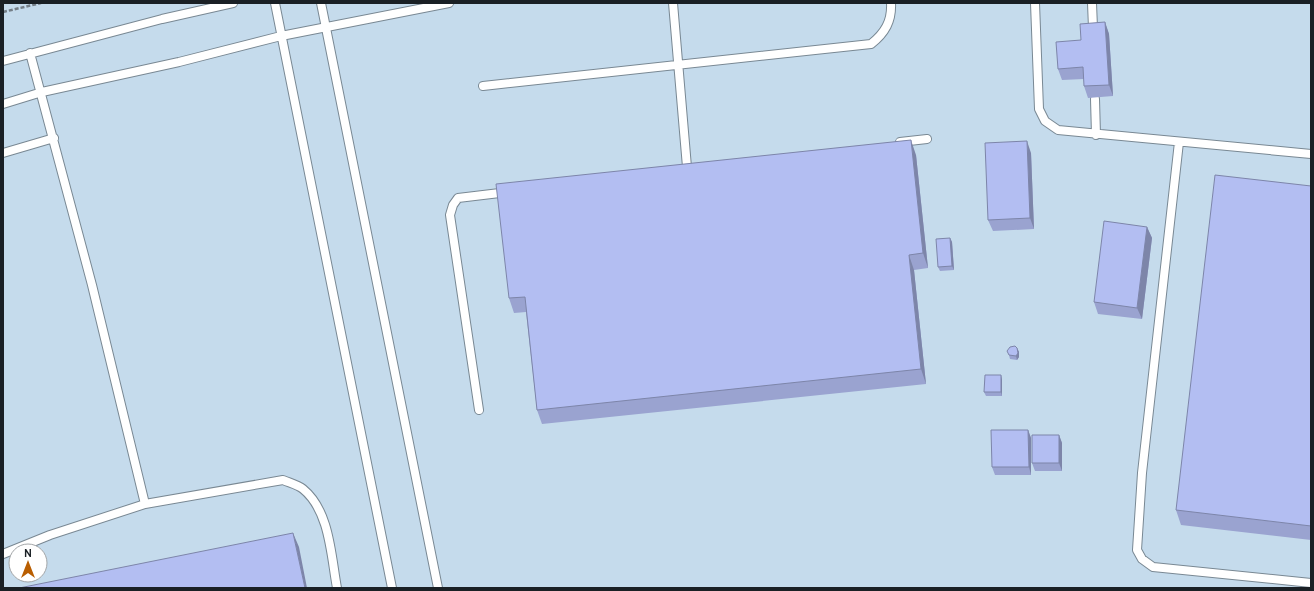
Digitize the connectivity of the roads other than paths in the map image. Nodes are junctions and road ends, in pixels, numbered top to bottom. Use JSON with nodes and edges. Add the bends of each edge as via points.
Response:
{"nodes":[{"id":1,"x":233,"y":3,"type":"edge"},
{"id":2,"x":274,"y":3,"type":"edge"},
{"id":3,"x":321,"y":3,"type":"edge"},
{"id":4,"x":449,"y":3,"type":"edge"},
{"id":5,"x":673,"y":3,"type":"edge"},
{"id":6,"x":891,"y":3,"type":"edge"},
{"id":7,"x":1035,"y":3,"type":"edge"},
{"id":8,"x":1092,"y":3,"type":"edge"},
{"id":9,"x":325,"y":26,"type":"junction"},
{"id":10,"x":1093,"y":28,"type":"edge"},
{"id":11,"x":281,"y":36,"type":"junction"},
{"id":12,"x":30,"y":53,"type":"junction"},
{"id":13,"x":3,"y":61,"type":"edge"},
{"id":14,"x":678,"y":64,"type":"junction"},
{"id":15,"x":483,"y":86,"type":"dead end"},
{"id":16,"x":42,"y":92,"type":"junction"},
{"id":17,"x":1095,"y":99,"type":"edge"},
{"id":18,"x":3,"y":104,"type":"edge"},
{"id":19,"x":1096,"y":135,"type":"junction"},
{"id":20,"x":54,"y":138,"type":"junction"},
{"id":21,"x":927,"y":139,"type":"dead end"},
{"id":22,"x":1179,"y":142,"type":"junction"},
{"id":23,"x":889,"y":143,"type":"edge"},
{"id":24,"x":3,"y":153,"type":"edge"},
{"id":25,"x":1311,"y":154,"type":"edge"},
{"id":26,"x":687,"y":167,"type":"edge"},
{"id":27,"x":513,"y":191,"type":"edge"},
{"id":28,"x":479,"y":410,"type":"dead end"},
{"id":29,"x":145,"y":504,"type":"junction"},
{"id":30,"x":3,"y":554,"type":"edge"},
{"id":31,"x":1311,"y":583,"type":"edge"},
{"id":32,"x":337,"y":588,"type":"edge"},
{"id":33,"x":392,"y":588,"type":"edge"},
{"id":34,"x":438,"y":588,"type":"edge"}],
"edges":[{"from":1,"to":12,"type":"lane"},
{"from":2,"to":11,"type":"lane"},
{"from":3,"to":9,"type":"lane"},
{"from":4,"to":9,"type":"lane"},
{"from":5,"to":14,"type":"lane"},
{"from":6,"to":14,"type":"lane","via":[[889,24],[880,37],[871,44]]},
{"from":7,"to":19,"type":"lane","via":[[1040,109],[1045,121],[1058,130]]},
{"from":8,"to":10,"type":"lane"},
{"from":9,"to":11,"type":"lane"},
{"from":9,"to":34,"type":"lane"},
{"from":11,"to":16,"type":"lane","via":[[179,62]]},
{"from":11,"to":33,"type":"lane"},
{"from":12,"to":13,"type":"lane"},
{"from":12,"to":16,"type":"lane"},
{"from":14,"to":15,"type":"lane"},
{"from":14,"to":26,"type":"lane"},
{"from":16,"to":18,"type":"lane"},
{"from":16,"to":20,"type":"lane"},
{"from":17,"to":19,"type":"lane"},
{"from":19,"to":22,"type":"lane"},
{"from":20,"to":24,"type":"lane"},
{"from":20,"to":29,"type":"lane"},
{"from":21,"to":23,"type":"lane"},
{"from":22,"to":25,"type":"lane"},
{"from":22,"to":31,"type":"lane","via":[[1142,473],[1137,550],[1142,559],[1153,567]]},
{"from":27,"to":28,"type":"lane","via":[[458,198],[450,215]]},
{"from":29,"to":30,"type":"lane","via":[[50,535]]},
{"from":29,"to":32,"type":"lane","via":[[283,480],[302,488],[314,499],[324,520]]}]}
